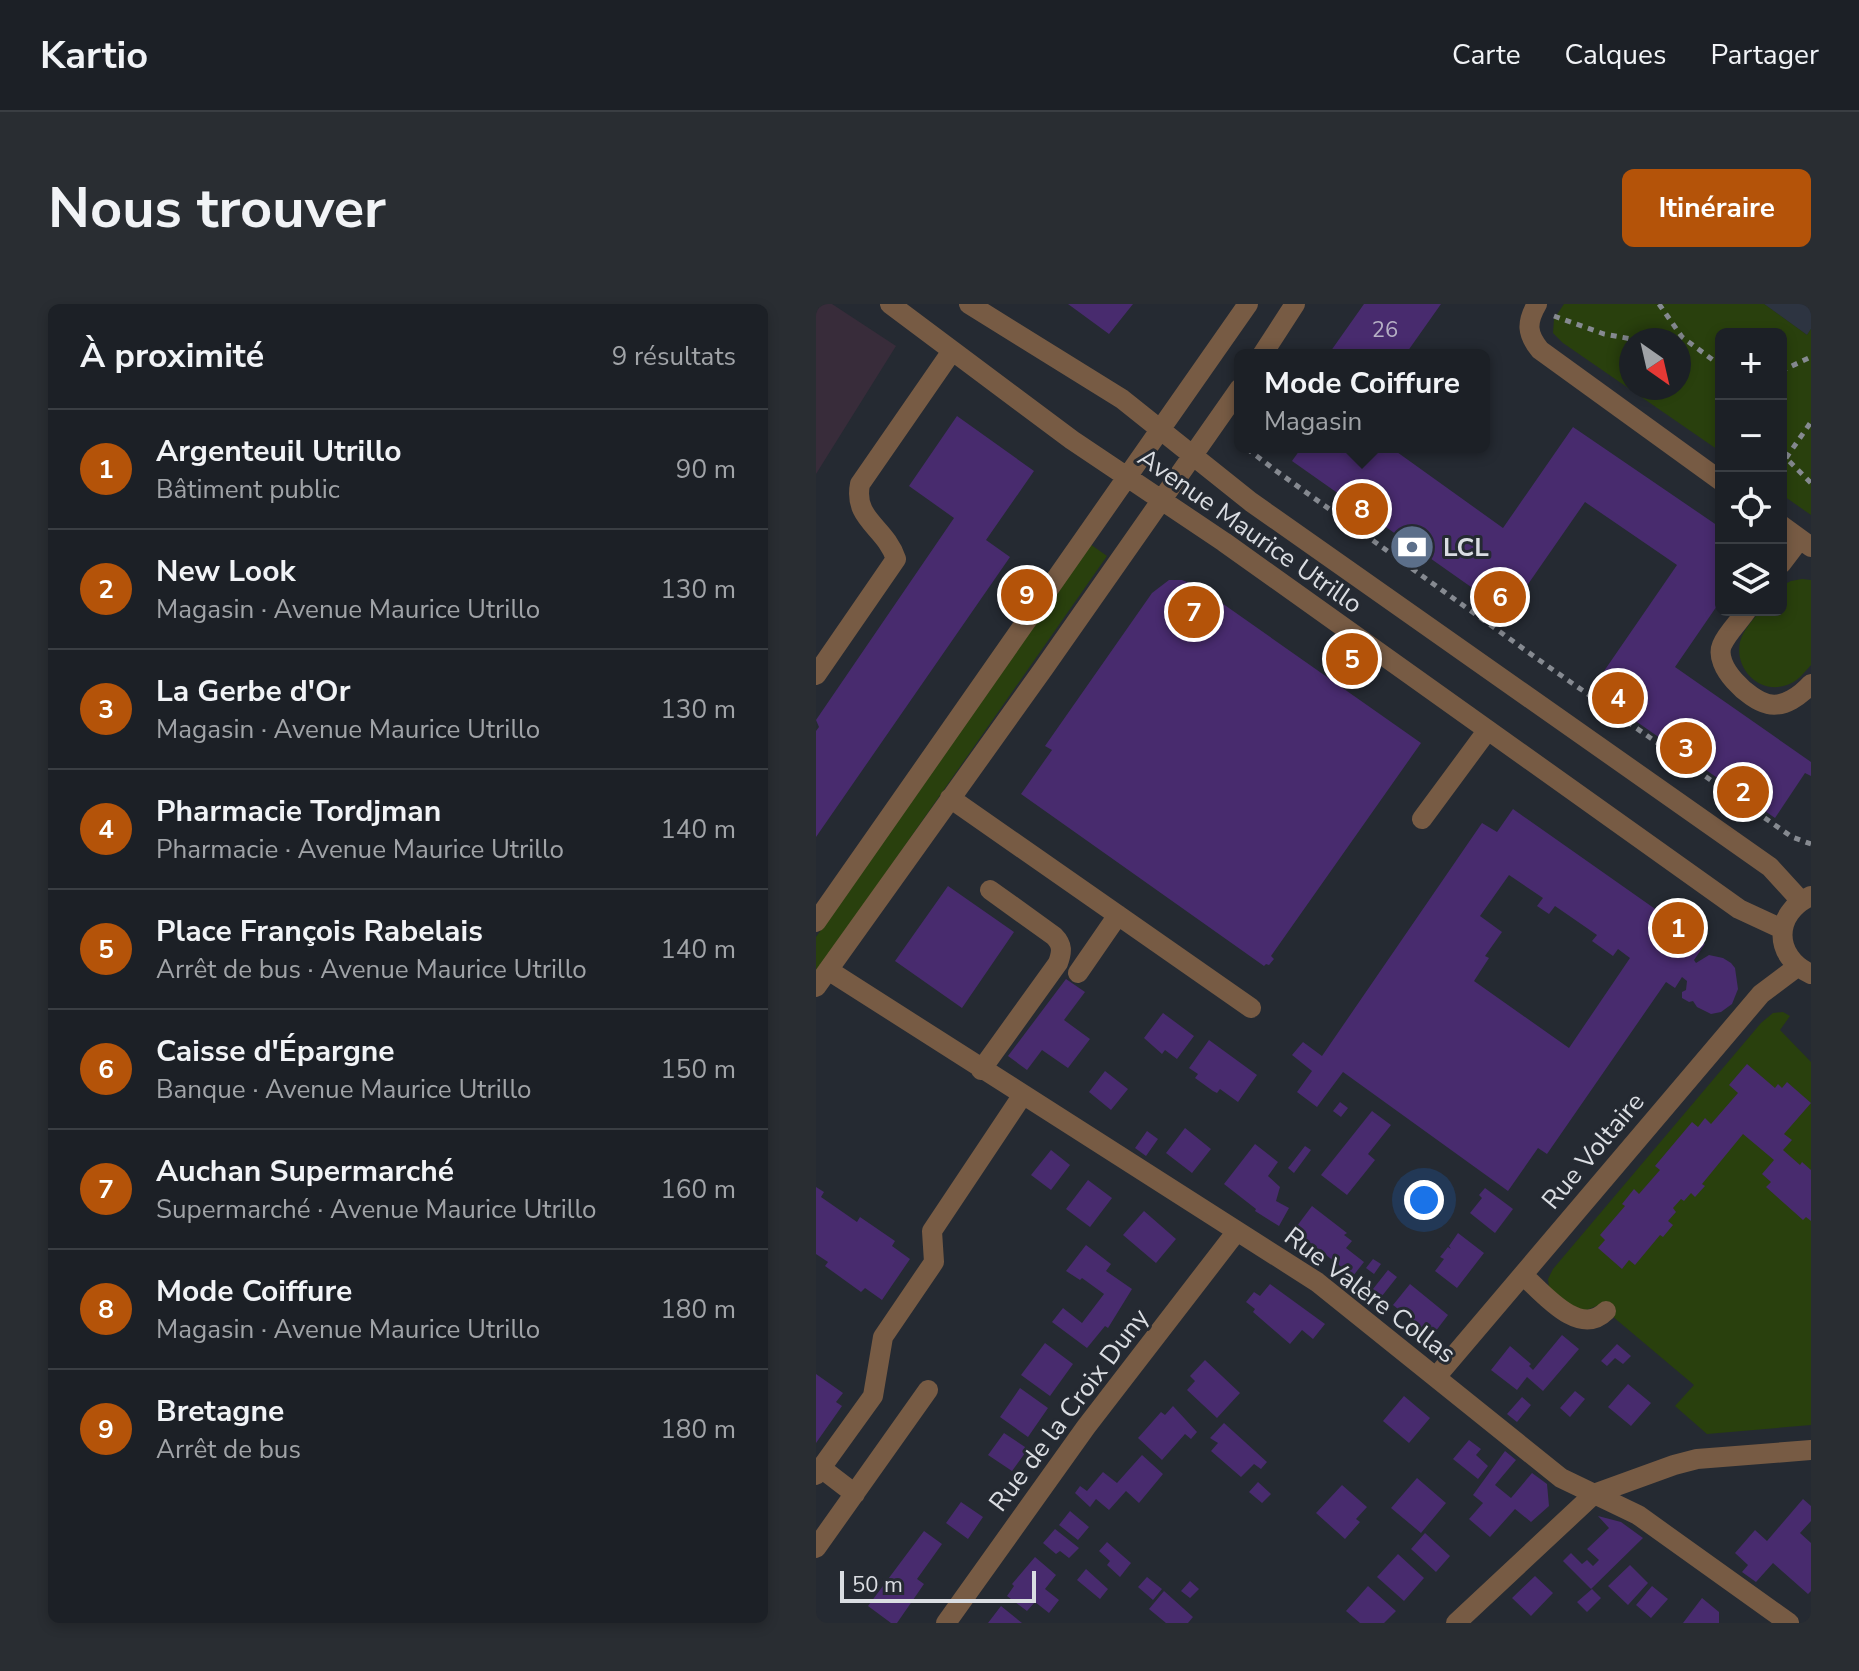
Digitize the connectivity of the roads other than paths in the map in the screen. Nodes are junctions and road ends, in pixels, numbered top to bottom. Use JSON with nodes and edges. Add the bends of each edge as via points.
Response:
{"nodes":[{"id":1,"x":890,"y":304,"type":"edge"},
{"id":2,"x":1248,"y":304,"type":"edge"},
{"id":3,"x":1295,"y":304,"type":"edge"},
{"id":4,"x":974,"y":306,"type":"edge"},
{"id":5,"x":1536,"y":306,"type":"edge"},
{"id":6,"x":1266,"y":349,"type":"edge"},
{"id":7,"x":952,"y":351,"type":"junction"},
{"id":8,"x":1234,"y":397,"type":"edge"},
{"id":9,"x":1161,"y":428,"type":"junction"},
{"id":10,"x":1193,"y":455,"type":"junction"},
{"id":11,"x":1126,"y":477,"type":"junction"},
{"id":12,"x":1715,"y":477,"type":"edge"},
{"id":13,"x":1162,"y":501,"type":"junction"},
{"id":14,"x":1787,"y":529,"type":"edge"},
{"id":15,"x":1806,"y":543,"type":"edge"},
{"id":16,"x":1787,"y":559,"type":"edge"},
{"id":17,"x":1743,"y":616,"type":"edge"},
{"id":18,"x":816,"y":675,"type":"edge"},
{"id":19,"x":1811,"y":684,"type":"edge"},
{"id":20,"x":1487,"y":731,"type":"junction"},
{"id":21,"x":950,"y":798,"type":"junction"},
{"id":22,"x":1422,"y":819,"type":"dead end"},
{"id":23,"x":990,"y":890,"type":"dead end"},
{"id":24,"x":1806,"y":898,"type":"edge"},
{"id":25,"x":1118,"y":915,"type":"junction"},
{"id":26,"x":816,"y":922,"type":"edge"},
{"id":27,"x":1782,"y":929,"type":"junction"},
{"id":28,"x":1078,"y":973,"type":"dead end"},
{"id":29,"x":1807,"y":973,"type":"edge"},
{"id":30,"x":822,"y":978,"type":"edge"},
{"id":31,"x":1251,"y":1008,"type":"dead end"},
{"id":32,"x":981,"y":1070,"type":"junction"},
{"id":33,"x":1022,"y":1096,"type":"junction"},
{"id":34,"x":1237,"y":1231,"type":"junction"},
{"id":35,"x":1523,"y":1275,"type":"junction"},
{"id":36,"x":1606,"y":1311,"type":"dead end"},
{"id":37,"x":1436,"y":1377,"type":"junction"},
{"id":38,"x":928,"y":1390,"type":"dead end"},
{"id":39,"x":1811,"y":1450,"type":"edge"},
{"id":40,"x":818,"y":1471,"type":"edge"},
{"id":41,"x":855,"y":1494,"type":"junction"},
{"id":42,"x":1594,"y":1494,"type":"junction"},
{"id":43,"x":816,"y":1548,"type":"edge"},
{"id":44,"x":1776,"y":1619,"type":"edge"},
{"id":45,"x":946,"y":1623,"type":"edge"},
{"id":46,"x":1456,"y":1623,"type":"edge"}],
"edges":[{"from":1,"to":7,"type":"street","name":"Avenue Maurice Utrillo"},
{"from":2,"to":9,"type":"street"},
{"from":3,"to":6,"type":"street"},
{"from":4,"to":9,"type":"street","name":"Avenue Maurice Utrillo"},
{"from":5,"to":12,"type":"street","via":[[1529,337],[1540,350]]},
{"from":7,"to":11,"type":"street","name":"Avenue Maurice Utrillo"},
{"from":7,"to":18,"type":"street","via":[[860,484],[857,500],[863,514],[896,559]]},
{"from":8,"to":10,"type":"street"},
{"from":9,"to":10,"type":"street","name":"Avenue Maurice Utrillo"},
{"from":9,"to":11,"type":"street"},
{"from":10,"to":13,"type":"street"},
{"from":10,"to":24,"type":"street","name":"Avenue Maurice Utrillo","via":[[1251,502],[1770,867]]},
{"from":11,"to":13,"type":"street","name":"Avenue Maurice Utrillo"},
{"from":11,"to":26,"type":"street"},
{"from":13,"to":20,"type":"street","name":"Avenue Maurice Utrillo"},
{"from":13,"to":21,"type":"street"},
{"from":14,"to":15,"type":"street"},
{"from":15,"to":16,"type":"street"},
{"from":17,"to":19,"type":"street","via":[[1720,656],[1744,690],[1767,704],[1784,704]]},
{"from":20,"to":22,"type":"street"},
{"from":20,"to":27,"type":"street","name":"Avenue Maurice Utrillo","via":[[1739,909]]},
{"from":21,"to":25,"type":"street"},
{"from":21,"to":30,"type":"street"},
{"from":23,"to":32,"type":"street","via":[[1054,936],[1062,952]]},
{"from":24,"to":27,"type":"street","via":[[1792,908]]},
{"from":25,"to":28,"type":"street"},
{"from":25,"to":31,"type":"street"},
{"from":27,"to":29,"type":"street","via":[[1788,956]]},
{"from":29,"to":35,"type":"street","name":"Rue Voltaire","via":[[1761,994]]},
{"from":30,"to":32,"type":"street","name":"Rue Valère Collas"},
{"from":32,"to":33,"type":"street","name":"Rue Valère Collas"},
{"from":33,"to":34,"type":"street","name":"Rue Valère Collas"},
{"from":33,"to":40,"type":"street","via":[[932,1231],[934,1262],[883,1337],[873,1396]]},
{"from":34,"to":37,"type":"street","name":"Rue Valère Collas","via":[[1317,1282]]},
{"from":34,"to":45,"type":"street","name":"Rue de la Croix Duny","via":[[1086,1427]]},
{"from":35,"to":36,"type":"street","via":[[1567,1314],[1591,1320]]},
{"from":35,"to":37,"type":"street","name":"Rue Voltaire"},
{"from":37,"to":42,"type":"street","name":"Rue Valère Collas","via":[[1561,1478]]},
{"from":38,"to":41,"type":"street"},
{"from":39,"to":42,"type":"street","via":[[1697,1459]]},
{"from":40,"to":41,"type":"street"},
{"from":41,"to":43,"type":"street"},
{"from":42,"to":44,"type":"street","name":"Rue Valère Collas","via":[[1638,1515]]},
{"from":42,"to":46,"type":"street"}]}
